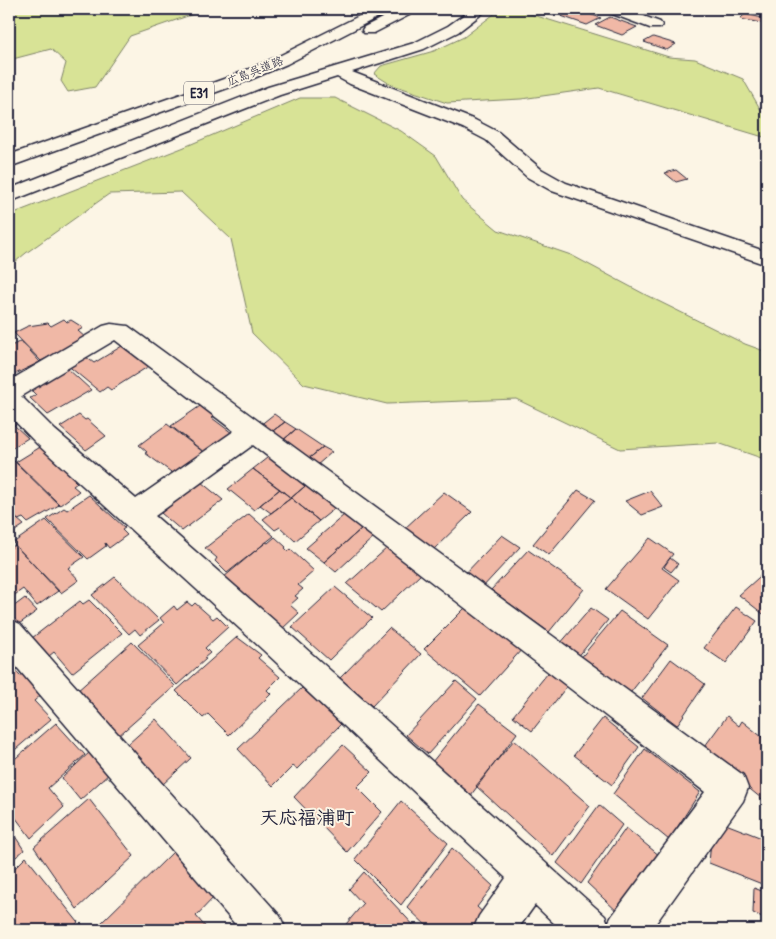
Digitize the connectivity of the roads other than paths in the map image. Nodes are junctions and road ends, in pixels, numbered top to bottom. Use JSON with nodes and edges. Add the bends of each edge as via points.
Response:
{"nodes":[{"id":1,"x":367,"y":9,"type":"edge"},
{"id":2,"x":383,"y":9,"type":"edge"},
{"id":3,"x":410,"y":9,"type":"edge"},
{"id":4,"x":481,"y":9,"type":"edge"},
{"id":5,"x":612,"y":9,"type":"edge"},
{"id":6,"x":655,"y":25,"type":"dead end"},
{"id":7,"x":281,"y":61,"type":"junction"},
{"id":8,"x":338,"y":71,"type":"junction"},
{"id":9,"x":241,"y":78,"type":"junction"},
{"id":10,"x":9,"y":161,"type":"edge"},
{"id":11,"x":9,"y":196,"type":"edge"},
{"id":12,"x":767,"y":259,"type":"edge"},
{"id":13,"x":9,"y":392,"type":"edge"},
{"id":14,"x":9,"y":400,"type":"edge"},
{"id":15,"x":252,"y":432,"type":"junction"},
{"id":16,"x":134,"y":516,"type":"junction"},
{"id":17,"x":9,"y":634,"type":"edge"},
{"id":18,"x":531,"y":877,"type":"junction"},
{"id":19,"x":266,"y":930,"type":"edge"},
{"id":20,"x":493,"y":930,"type":"edge"},
{"id":21,"x":591,"y":930,"type":"edge"},
{"id":22,"x":626,"y":930,"type":"edge"}],
"edges":[{"from":1,"to":9,"type":"main road"},
{"from":2,"to":7,"type":"main road","name":"広島呉道路","number":"E31"},
{"from":3,"to":7,"type":"main road","via":[[368,31]]},
{"from":4,"to":8,"type":"main road","via":[[453,29],[419,46]]},
{"from":5,"to":6,"type":"main road"},
{"from":7,"to":9,"type":"main road","name":"広島呉道路","number":"E31"},
{"from":8,"to":11,"type":"main road","via":[[274,91]]},
{"from":8,"to":12,"type":"main road","via":[[492,136],[534,173],[559,187]]},
{"from":9,"to":10,"type":"main road","name":"広島呉道路","number":"E31"},
{"from":13,"to":15,"type":"main road","via":[[111,332],[120,332]]},
{"from":14,"to":16,"type":"main road"},
{"from":15,"to":16,"type":"main road"},
{"from":15,"to":22,"type":"main road","via":[[730,788]]},
{"from":16,"to":18,"type":"main road","via":[[273,639]]},
{"from":17,"to":19,"type":"main road"},
{"from":18,"to":20,"type":"main road"},
{"from":18,"to":21,"type":"main road"}]}
